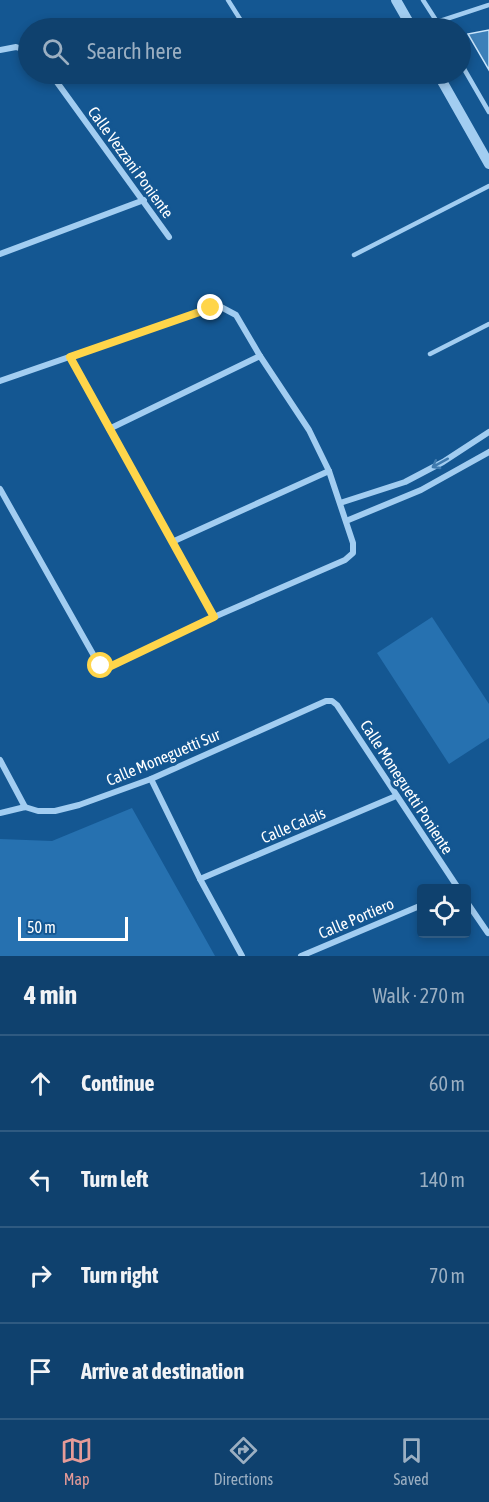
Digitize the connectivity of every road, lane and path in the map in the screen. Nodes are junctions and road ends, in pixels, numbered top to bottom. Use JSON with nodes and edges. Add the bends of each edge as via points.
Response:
{"nodes":[{"id":1,"x":228,"y":0,"type":"edge"},
{"id":2,"x":396,"y":0,"type":"edge"},
{"id":3,"x":423,"y":0,"type":"edge"},
{"id":4,"x":489,"y":5,"type":"edge"},
{"id":5,"x":239,"y":18,"type":"edge"},
{"id":6,"x":406,"y":18,"type":"edge"},
{"id":7,"x":434,"y":18,"type":"edge"},
{"id":8,"x":449,"y":18,"type":"edge"},
{"id":9,"x":18,"y":47,"type":"edge"},
{"id":10,"x":0,"y":50,"type":"edge"},
{"id":11,"x":471,"y":81,"type":"edge"},
{"id":12,"x":58,"y":84,"type":"edge"},
{"id":13,"x":444,"y":84,"type":"edge"},
{"id":14,"x":489,"y":112,"type":"edge"},
{"id":15,"x":489,"y":164,"type":"edge"},
{"id":16,"x":489,"y":186,"type":"edge"},
{"id":17,"x":144,"y":201,"type":"junction"},
{"id":18,"x":169,"y":237,"type":"dead end"},
{"id":19,"x":0,"y":252,"type":"edge"},
{"id":20,"x":354,"y":255,"type":"dead end"},
{"id":21,"x":489,"y":324,"type":"edge"},
{"id":22,"x":430,"y":354,"type":"dead end"},
{"id":23,"x":260,"y":356,"type":"junction"},
{"id":24,"x":70,"y":357,"type":"junction"},
{"id":25,"x":0,"y":381,"type":"edge"},
{"id":26,"x":109,"y":429,"type":"junction"},
{"id":27,"x":489,"y":432,"type":"edge"},
{"id":28,"x":489,"y":452,"type":"edge"},
{"id":29,"x":329,"y":471,"type":"junction"},
{"id":30,"x":0,"y":489,"type":"edge"},
{"id":31,"x":340,"y":503,"type":"junction"},
{"id":32,"x":346,"y":521,"type":"junction"},
{"id":33,"x":172,"y":542,"type":"junction"},
{"id":34,"x":214,"y":617,"type":"junction"},
{"id":35,"x":332,"y":701,"type":"joint"},
{"id":36,"x":0,"y":760,"type":"edge"},
{"id":37,"x":151,"y":779,"type":"junction"},
{"id":38,"x":396,"y":796,"type":"junction"},
{"id":39,"x":25,"y":807,"type":"junction"},
{"id":40,"x":0,"y":813,"type":"edge"},
{"id":41,"x":200,"y":879,"type":"junction"},
{"id":42,"x":454,"y":884,"type":"edge"},
{"id":43,"x":417,"y":907,"type":"edge"},
{"id":44,"x":471,"y":909,"type":"edge"},
{"id":45,"x":488,"y":933,"type":"edge"},
{"id":46,"x":242,"y":956,"type":"edge"},
{"id":47,"x":302,"y":956,"type":"edge"}],
"edges":[{"from":1,"to":5,"type":"lane"},
{"from":2,"to":6,"type":"street"},
{"from":3,"to":7,"type":"lane"},
{"from":4,"to":8,"type":"lane"},
{"from":9,"to":10,"type":"street"},
{"from":11,"to":14,"type":"lane"},
{"from":12,"to":17,"type":"street","name":"Calle Vezzani Poniente"},
{"from":13,"to":15,"type":"street"},
{"from":16,"to":20,"type":"lane"},
{"from":17,"to":18,"type":"street","name":"Calle Vezzani Poniente"},
{"from":17,"to":19,"type":"street"},
{"from":21,"to":22,"type":"lane"},
{"from":23,"to":24,"type":"street","via":[[236,315],[222,307]]},
{"from":23,"to":26,"type":"street"},
{"from":23,"to":29,"type":"street","via":[[309,430]]},
{"from":24,"to":25,"type":"street"},
{"from":24,"to":26,"type":"street"},
{"from":26,"to":33,"type":"street"},
{"from":27,"to":31,"type":"street","one_way":true,"via":[[405,482]]},
{"from":28,"to":32,"type":"street","via":[[421,490]]},
{"from":29,"to":31,"type":"street"},
{"from":29,"to":33,"type":"street"},
{"from":30,"to":34,"type":"street","via":[[103,668]]},
{"from":31,"to":32,"type":"street"},
{"from":32,"to":34,"type":"street","via":[[354,547],[351,556]]},
{"from":33,"to":34,"type":"street"},
{"from":35,"to":37,"type":"street","name":"Calle Moneguetti Sur"},
{"from":35,"to":38,"type":"street","name":"Calle Moneguetti Poniente"},
{"from":36,"to":39,"type":"street"},
{"from":37,"to":39,"type":"street","name":"Calle Moneguetti Sur","via":[[55,811]]},
{"from":37,"to":41,"type":"street"},
{"from":38,"to":41,"type":"street","name":"Calle Calais"},
{"from":38,"to":42,"type":"street","name":"Calle Moneguetti Poniente"},
{"from":39,"to":40,"type":"street","name":"Calle Moneguetti Sur"},
{"from":41,"to":46,"type":"street"},
{"from":43,"to":47,"type":"street","name":"Calle Portiero"},
{"from":44,"to":45,"type":"street"}]}
